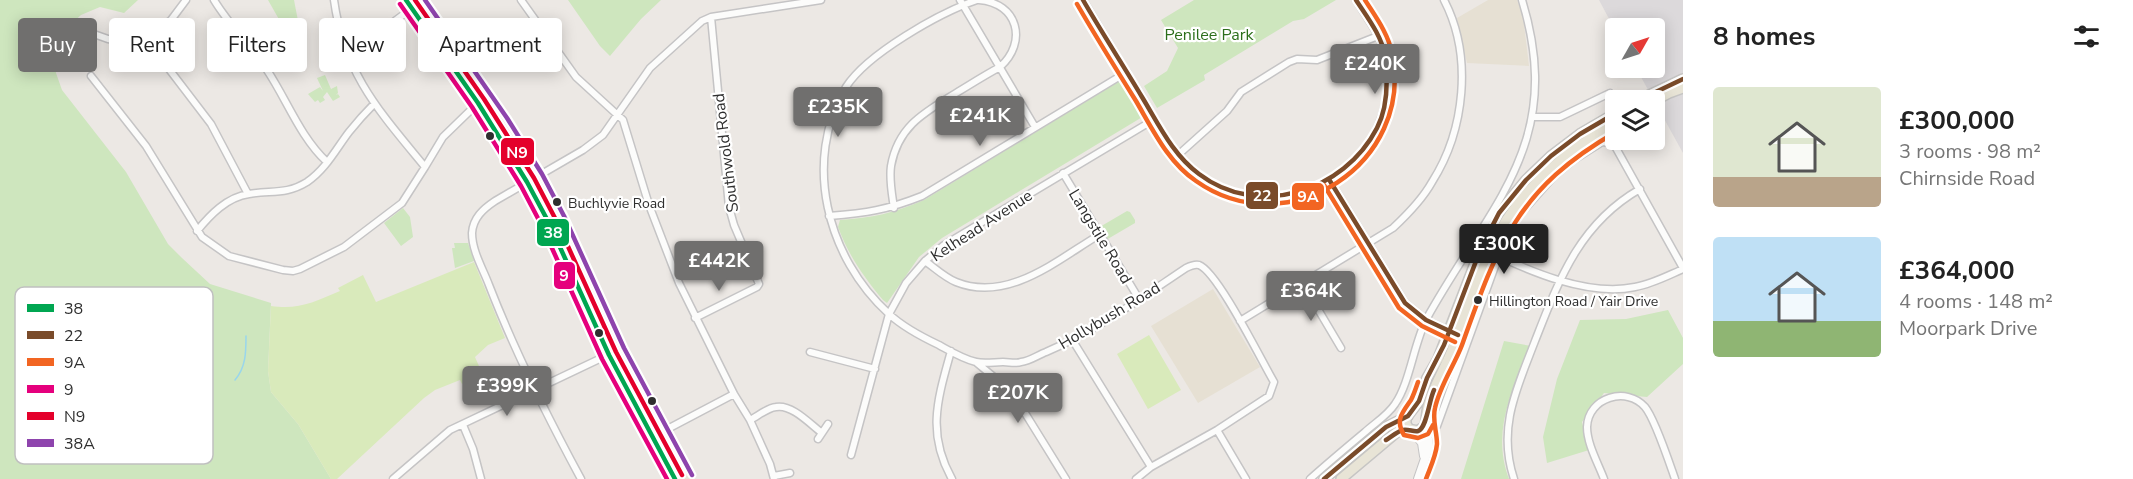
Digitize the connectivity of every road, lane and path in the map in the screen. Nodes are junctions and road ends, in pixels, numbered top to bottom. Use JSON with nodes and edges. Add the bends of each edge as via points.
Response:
{"nodes":[{"id":1,"x":186,"y":0,"type":"edge"},
{"id":2,"x":214,"y":0,"type":"edge"},
{"id":3,"x":334,"y":0,"type":"edge"},
{"id":4,"x":406,"y":0,"type":"edge"},
{"id":5,"x":521,"y":0,"type":"edge"},
{"id":6,"x":821,"y":0,"type":"edge"},
{"id":7,"x":978,"y":0,"type":"edge"},
{"id":8,"x":1083,"y":0,"type":"edge"},
{"id":9,"x":1356,"y":0,"type":"edge"},
{"id":10,"x":1444,"y":0,"type":"edge"},
{"id":11,"x":1522,"y":0,"type":"edge"},
{"id":12,"x":961,"y":2,"type":"edge"},
{"id":13,"x":415,"y":4,"type":"edge"},
{"id":14,"x":711,"y":17,"type":"junction"},
{"id":15,"x":172,"y":18,"type":"edge"},
{"id":16,"x":337,"y":18,"type":"edge"},
{"id":17,"x":397,"y":18,"type":"edge"},
{"id":18,"x":1378,"y":36,"type":"junction"},
{"id":19,"x":1000,"y":67,"type":"junction"},
{"id":20,"x":171,"y":72,"type":"edge"},
{"id":21,"x":356,"y":72,"type":"edge"},
{"id":22,"x":1127,"y":72,"type":"junction"},
{"id":23,"x":92,"y":76,"type":"dead end"},
{"id":24,"x":1683,"y":79,"type":"edge"},
{"id":25,"x":1683,"y":88,"type":"edge"},
{"id":26,"x":1660,"y":90,"type":"edge"},
{"id":27,"x":1605,"y":95,"type":"edge"},
{"id":28,"x":1665,"y":95,"type":"edge"},
{"id":29,"x":481,"y":100,"type":"junction"},
{"id":30,"x":374,"y":104,"type":"junction"},
{"id":31,"x":618,"y":115,"type":"junction"},
{"id":32,"x":1533,"y":117,"type":"junction"},
{"id":33,"x":1155,"y":119,"type":"junction"},
{"id":34,"x":1605,"y":119,"type":"edge"},
{"id":35,"x":1035,"y":127,"type":"junction"},
{"id":36,"x":1605,"y":129,"type":"edge"},
{"id":37,"x":1178,"y":155,"type":"junction"},
{"id":38,"x":327,"y":162,"type":"junction"},
{"id":39,"x":425,"y":167,"type":"junction"},
{"id":40,"x":1063,"y":173,"type":"junction"},
{"id":41,"x":531,"y":179,"type":"junction"},
{"id":42,"x":1330,"y":181,"type":"junction"},
{"id":43,"x":1640,"y":189,"type":"junction"},
{"id":44,"x":248,"y":194,"type":"junction"},
{"id":45,"x":894,"y":208,"type":"junction"},
{"id":46,"x":829,"y":216,"type":"junction"},
{"id":47,"x":196,"y":231,"type":"junction"},
{"id":48,"x":1100,"y":235,"type":"junction"},
{"id":49,"x":1368,"y":245,"type":"junction"},
{"id":50,"x":1485,"y":250,"type":"junction"},
{"id":51,"x":1500,"y":257,"type":"junction"},
{"id":52,"x":925,"y":261,"type":"junction"},
{"id":53,"x":1683,"y":268,"type":"edge"},
{"id":54,"x":1559,"y":280,"type":"junction"},
{"id":55,"x":1302,"y":284,"type":"junction"},
{"id":56,"x":1139,"y":299,"type":"junction"},
{"id":57,"x":889,"y":314,"type":"junction"},
{"id":58,"x":695,"y":318,"type":"junction"},
{"id":59,"x":1426,"y":320,"type":"junction"},
{"id":60,"x":1240,"y":321,"type":"junction"},
{"id":61,"x":1448,"y":330,"type":"junction"},
{"id":62,"x":1458,"y":335,"type":"junction"},
{"id":63,"x":1073,"y":341,"type":"junction"},
{"id":64,"x":1341,"y":348,"type":"dead end"},
{"id":65,"x":951,"y":351,"type":"junction"},
{"id":66,"x":810,"y":352,"type":"dead end"},
{"id":67,"x":613,"y":353,"type":"junction"},
{"id":68,"x":977,"y":362,"type":"junction"},
{"id":69,"x":875,"y":369,"type":"junction"},
{"id":70,"x":535,"y":391,"type":"junction"},
{"id":71,"x":734,"y":394,"type":"junction"},
{"id":72,"x":1438,"y":395,"type":"dead end"},
{"id":73,"x":1446,"y":397,"type":"junction"},
{"id":74,"x":1409,"y":415,"type":"junction"},
{"id":75,"x":750,"y":420,"type":"junction"},
{"id":76,"x":1426,"y":421,"type":"junction"},
{"id":77,"x":828,"y":424,"type":"dead end"},
{"id":78,"x":463,"y":425,"type":"junction"},
{"id":79,"x":1437,"y":426,"type":"dead end"},
{"id":80,"x":1217,"y":430,"type":"junction"},
{"id":81,"x":1411,"y":430,"type":"junction"},
{"id":82,"x":822,"y":433,"type":"junction"},
{"id":83,"x":657,"y":435,"type":"junction"},
{"id":84,"x":818,"y":439,"type":"dead end"},
{"id":85,"x":851,"y":455,"type":"dead end"},
{"id":86,"x":1424,"y":458,"type":"junction"},
{"id":87,"x":1151,"y":467,"type":"junction"},
{"id":88,"x":790,"y":473,"type":"dead end"},
{"id":89,"x":774,"y":478,"type":"edge"},
{"id":90,"x":393,"y":479,"type":"edge"},
{"id":91,"x":481,"y":479,"type":"edge"},
{"id":92,"x":580,"y":479,"type":"edge"},
{"id":93,"x":675,"y":479,"type":"edge"},
{"id":94,"x":685,"y":479,"type":"edge"},
{"id":95,"x":952,"y":479,"type":"edge"},
{"id":96,"x":1066,"y":479,"type":"edge"},
{"id":97,"x":1136,"y":479,"type":"edge"},
{"id":98,"x":1246,"y":479,"type":"edge"},
{"id":99,"x":1310,"y":479,"type":"edge"},
{"id":100,"x":1324,"y":479,"type":"edge"},
{"id":101,"x":1341,"y":479,"type":"edge"},
{"id":102,"x":1418,"y":479,"type":"edge"},
{"id":103,"x":1514,"y":479,"type":"edge"},
{"id":104,"x":1604,"y":479,"type":"edge"},
{"id":105,"x":1675,"y":479,"type":"edge"}],
"edges":[{"from":1,"to":15,"type":"street"},
{"from":2,"to":38,"type":"street","via":[[262,63],[311,144]]},
{"from":3,"to":16,"type":"street"},
{"from":4,"to":13,"type":"main road"},
{"from":5,"to":31,"type":"street","via":[[576,77]]},
{"from":6,"to":14,"type":"street"},
{"from":7,"to":12,"type":"street","name":"Hollybush Road"},
{"from":7,"to":19,"type":"street","via":[[995,2],[1016,28],[1015,47]]},
{"from":8,"to":22,"type":"street"},
{"from":9,"to":18,"type":"street"},
{"from":10,"to":49,"type":"street","via":[[1458,37],[1463,70],[1452,141],[1432,183],[1413,209]]},
{"from":11,"to":32,"type":"street","via":[[1535,68]]},
{"from":12,"to":19,"type":"street"},
{"from":12,"to":46,"type":"street","name":"Hollybush Road","via":[[889,45],[863,66],[847,86],[832,114],[825,140],[823,174]]},
{"from":13,"to":17,"type":"street"},
{"from":13,"to":29,"type":"main road"},
{"from":14,"to":31,"type":"street","via":[[693,27],[650,68]]},
{"from":14,"to":58,"type":"street","name":"Southwold Road","via":[[729,207],[759,284]]},
{"from":18,"to":37,"type":"street","via":[[1317,60],[1289,62],[1241,92],[1227,111]]},
{"from":18,"to":42,"type":"street","via":[[1388,77],[1382,117],[1361,154]]},
{"from":19,"to":35,"type":"street"},
{"from":19,"to":45,"type":"street","via":[[926,111],[905,131],[891,165]]},
{"from":20,"to":44,"type":"street","via":[[211,124]]},
{"from":21,"to":30,"type":"street"},
{"from":22,"to":33,"type":"street"},
{"from":22,"to":35,"type":"street"},
{"from":23,"to":47,"type":"street","via":[[146,146]]},
{"from":24,"to":26,"type":"main road"},
{"from":25,"to":28,"type":"main road"},
{"from":27,"to":32,"type":"street","via":[[1560,117]]},
{"from":29,"to":39,"type":"street","via":[[443,137]]},
{"from":29,"to":41,"type":"main road"},
{"from":30,"to":38,"type":"street"},
{"from":30,"to":39,"type":"street"},
{"from":31,"to":41,"type":"street","via":[[594,142]]},
{"from":31,"to":58,"type":"street","via":[[623,120],[662,242]]},
{"from":32,"to":59,"type":"street","via":[[1525,147],[1501,200]]},
{"from":33,"to":37,"type":"street"},
{"from":33,"to":40,"type":"street","name":"Kelhead Avenue"},
{"from":34,"to":50,"type":"main road","via":[[1580,134],[1539,168],[1499,213]]},
{"from":35,"to":45,"type":"street","via":[[922,196]]},
{"from":36,"to":50,"type":"main road","via":[[1577,146],[1532,186]]},
{"from":37,"to":42,"type":"street","via":[[1216,186],[1253,197],[1300,194]]},
{"from":38,"to":44,"type":"street","via":[[306,182],[288,191]]},
{"from":39,"to":47,"type":"street","via":[[402,203],[344,247],[296,270],[229,256]]},
{"from":40,"to":48,"type":"street","name":"Langstile Road"},
{"from":40,"to":52,"type":"street","name":"Kelhead Avenue","via":[[944,245]]},
{"from":41,"to":67,"type":"main road","via":[[557,219]]},
{"from":41,"to":70,"type":"street","via":[[484,209],[472,231],[482,267]]},
{"from":42,"to":49,"type":"street"},
{"from":43,"to":51,"type":"street","via":[[1616,148],[1602,142],[1572,161],[1537,194],[1506,236]]},
{"from":43,"to":53,"type":"street"},
{"from":43,"to":54,"type":"street","via":[[1596,225]]},
{"from":44,"to":47,"type":"street","via":[[213,212]]},
{"from":45,"to":46,"type":"street"},
{"from":46,"to":57,"type":"street","name":"Hollybush Road","via":[[838,246]]},
{"from":48,"to":52,"type":"street","via":[[1027,278],[1000,288],[956,282]]},
{"from":48,"to":56,"type":"street","name":"Langstile Road"},
{"from":49,"to":55,"type":"street"},
{"from":49,"to":59,"type":"street","via":[[1405,303]]},
{"from":50,"to":51,"type":"street"},
{"from":50,"to":61,"type":"main road"},
{"from":50,"to":62,"type":"main road"},
{"from":51,"to":54,"type":"street"},
{"from":51,"to":73,"type":"street"},
{"from":52,"to":57,"type":"street","name":"Kelhead Avenue","via":[[906,283]]},
{"from":53,"to":54,"type":"street","via":[[1634,288],[1590,288]]},
{"from":54,"to":103,"type":"street","via":[[1509,412],[1507,446]]},
{"from":55,"to":60,"type":"street"},
{"from":55,"to":64,"type":"street"},
{"from":56,"to":60,"type":"street","name":"Hollybush Road","via":[[1186,268],[1200,266],[1208,271]]},
{"from":56,"to":63,"type":"street","name":"Hollybush Road"},
{"from":57,"to":65,"type":"street","name":"Hollybush Road","via":[[923,338]]},
{"from":57,"to":69,"type":"street","name":"Kelhead Avenue"},
{"from":58,"to":71,"type":"street"},
{"from":59,"to":61,"type":"street"},
{"from":59,"to":99,"type":"street","via":[[1395,404]]},
{"from":60,"to":80,"type":"street","via":[[1274,382],[1269,396]]},
{"from":61,"to":62,"type":"street"},
{"from":61,"to":74,"type":"main road","via":[[1419,402]]},
{"from":62,"to":76,"type":"main road","via":[[1430,400]]},
{"from":63,"to":68,"type":"street","name":"Hollybush Road","via":[[1021,362]]},
{"from":63,"to":87,"type":"street"},
{"from":65,"to":68,"type":"street","name":"Hollybush Road"},
{"from":65,"to":95,"type":"street","via":[[935,425]]},
{"from":66,"to":69,"type":"street"},
{"from":67,"to":70,"type":"street"},
{"from":67,"to":83,"type":"main road"},
{"from":68,"to":96,"type":"street","via":[[1012,392]]},
{"from":69,"to":85,"type":"street","name":"Kelhead Avenue"},
{"from":70,"to":78,"type":"street"},
{"from":70,"to":92,"type":"street"},
{"from":71,"to":75,"type":"street"},
{"from":71,"to":83,"type":"street"},
{"from":72,"to":73,"type":"street"},
{"from":73,"to":79,"type":"street"},
{"from":74,"to":76,"type":"main road","via":[[1419,413]]},
{"from":74,"to":81,"type":"main road","via":[[1406,424]]},
{"from":74,"to":100,"type":"main road","via":[[1386,427]]},
{"from":75,"to":82,"type":"street","via":[[771,408],[785,407]]},
{"from":75,"to":89,"type":"street"},
{"from":76,"to":81,"type":"main road","via":[[1423,428]]},
{"from":76,"to":86,"type":"street","via":[[1429,440]]},
{"from":77,"to":82,"type":"street"},
{"from":78,"to":90,"type":"street","via":[[450,430]]},
{"from":78,"to":91,"type":"street"},
{"from":80,"to":87,"type":"street"},
{"from":80,"to":98,"type":"street"},
{"from":81,"to":86,"type":"street","via":[[1422,443]]},
{"from":81,"to":101,"type":"main road","via":[[1391,436]]},
{"from":82,"to":84,"type":"street"},
{"from":83,"to":93,"type":"main road"},
{"from":83,"to":94,"type":"main road"},
{"from":86,"to":102,"type":"street"},
{"from":87,"to":97,"type":"street"},
{"from":88,"to":89,"type":"street"},
{"from":104,"to":105,"type":"street","via":[[1592,450],[1587,423],[1597,405],[1615,396],[1636,399],[1649,413]]}]}
